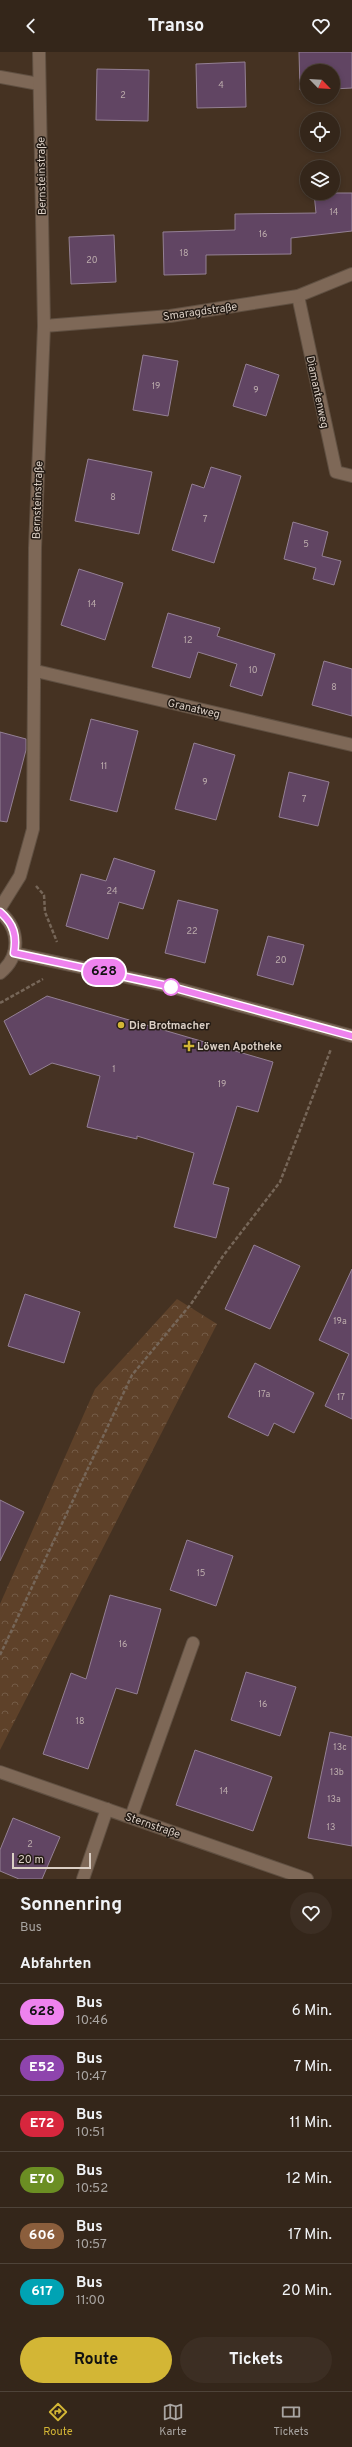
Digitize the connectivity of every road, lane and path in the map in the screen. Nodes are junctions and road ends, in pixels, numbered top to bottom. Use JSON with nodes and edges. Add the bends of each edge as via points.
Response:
{"nodes":[{"id":1,"x":38,"y":52,"type":"edge"},
{"id":2,"x":0,"y":77,"type":"edge"},
{"id":3,"x":39,"y":84,"type":"junction"},
{"id":4,"x":352,"y":274,"type":"edge"},
{"id":5,"x":298,"y":296,"type":"junction"},
{"id":6,"x":44,"y":326,"type":"junction"},
{"id":7,"x":352,"y":476,"type":"edge"},
{"id":8,"x":36,"y":671,"type":"junction"},
{"id":9,"x":352,"y":746,"type":"edge"},
{"id":10,"x":20,"y":876,"type":"junction"},
{"id":11,"x":0,"y":908,"type":"edge"},
{"id":12,"x":0,"y":912,"type":"edge"},
{"id":13,"x":58,"y":943,"type":"dead end"},
{"id":14,"x":14,"y":953,"type":"junction"},
{"id":15,"x":51,"y":961,"type":"junction"},
{"id":16,"x":0,"y":973,"type":"edge"},
{"id":17,"x":0,"y":1003,"type":"edge"},
{"id":18,"x":338,"y":1032,"type":"junction"},
{"id":19,"x":352,"y":1036,"type":"edge"},
{"id":20,"x":193,"y":1643,"type":"dead end"},
{"id":21,"x":0,"y":1655,"type":"edge"},
{"id":22,"x":0,"y":1772,"type":"edge"},
{"id":23,"x":107,"y":1809,"type":"junction"},
{"id":24,"x":131,"y":1817,"type":"junction"},
{"id":25,"x":82,"y":1879,"type":"edge"},
{"id":26,"x":307,"y":1879,"type":"edge"}],
"edges":[{"from":1,"to":3,"type":"street","name":"Bernsteinstraße"},
{"from":2,"to":3,"type":"street"},
{"from":3,"to":6,"type":"street","name":"Bernsteinstraße"},
{"from":4,"to":5,"type":"street","name":"Smaragdstraße"},
{"from":5,"to":6,"type":"street","name":"Smaragdstraße","via":[[170,316]]},
{"from":5,"to":7,"type":"street","name":"Diamantenweg","via":[[336,472]]},
{"from":6,"to":8,"type":"street","name":"Bernsteinstraße","via":[[35,548]]},
{"from":8,"to":9,"type":"street","name":"Granatweg"},
{"from":8,"to":10,"type":"street","name":"Bernsteinstraße","via":[[33,829]]},
{"from":10,"to":11,"type":"street","name":"Bernsteinstraße"},
{"from":10,"to":13,"type":"path","via":[[36,885],[44,895],[45,912]]},
{"from":12,"to":14,"type":"street","via":[[8,919],[14,930]]},
{"from":14,"to":15,"type":"street"},
{"from":14,"to":16,"type":"street","via":[[10,964]]},
{"from":15,"to":17,"type":"path","via":[[45,977]]},
{"from":15,"to":18,"type":"street","via":[[168,986]]},
{"from":18,"to":19,"type":"street"},
{"from":18,"to":21,"type":"path","via":[[280,1182],[223,1256],[191,1304],[132,1375]]},
{"from":20,"to":24,"type":"street"},
{"from":22,"to":23,"type":"street","name":"Sternstraße"},
{"from":23,"to":24,"type":"street","name":"Sternstraße"},
{"from":23,"to":25,"type":"street"},
{"from":24,"to":26,"type":"street","name":"Sternstraße"}]}
